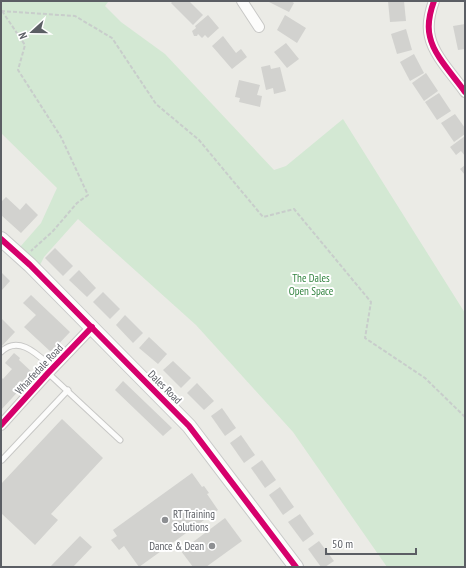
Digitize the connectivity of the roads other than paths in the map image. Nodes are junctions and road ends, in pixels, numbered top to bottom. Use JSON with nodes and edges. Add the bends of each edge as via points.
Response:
{"nodes":[{"id":1,"x":242,"y":1,"type":"edge"},
{"id":2,"x":434,"y":1,"type":"edge"},
{"id":3,"x":259,"y":27,"type":"dead end"},
{"id":4,"x":465,"y":92,"type":"edge"},
{"id":5,"x":1,"y":239,"type":"edge"},
{"id":6,"x":92,"y":327,"type":"junction"},
{"id":7,"x":1,"y":352,"type":"edge"},
{"id":8,"x":51,"y":370,"type":"junction"},
{"id":9,"x":68,"y":390,"type":"junction"},
{"id":10,"x":2,"y":423,"type":"edge"},
{"id":11,"x":120,"y":440,"type":"dead end"},
{"id":12,"x":2,"y":460,"type":"edge"},
{"id":13,"x":296,"y":567,"type":"edge"}],
"edges":[{"from":1,"to":3,"type":"street"},
{"from":2,"to":4,"type":"street","via":[[430,12],[429,37],[435,52]]},
{"from":5,"to":6,"type":"street","name":"Dales Road"},
{"from":6,"to":8,"type":"street","name":"Wharfedale Road"},
{"from":6,"to":13,"type":"street","name":"Dales Road","via":[[189,426]]},
{"from":7,"to":8,"type":"lane","via":[[11,345],[23,345]]},
{"from":8,"to":9,"type":"lane"},
{"from":8,"to":10,"type":"street","name":"Wharfedale Road"},
{"from":9,"to":11,"type":"lane"},
{"from":9,"to":12,"type":"lane"}]}
